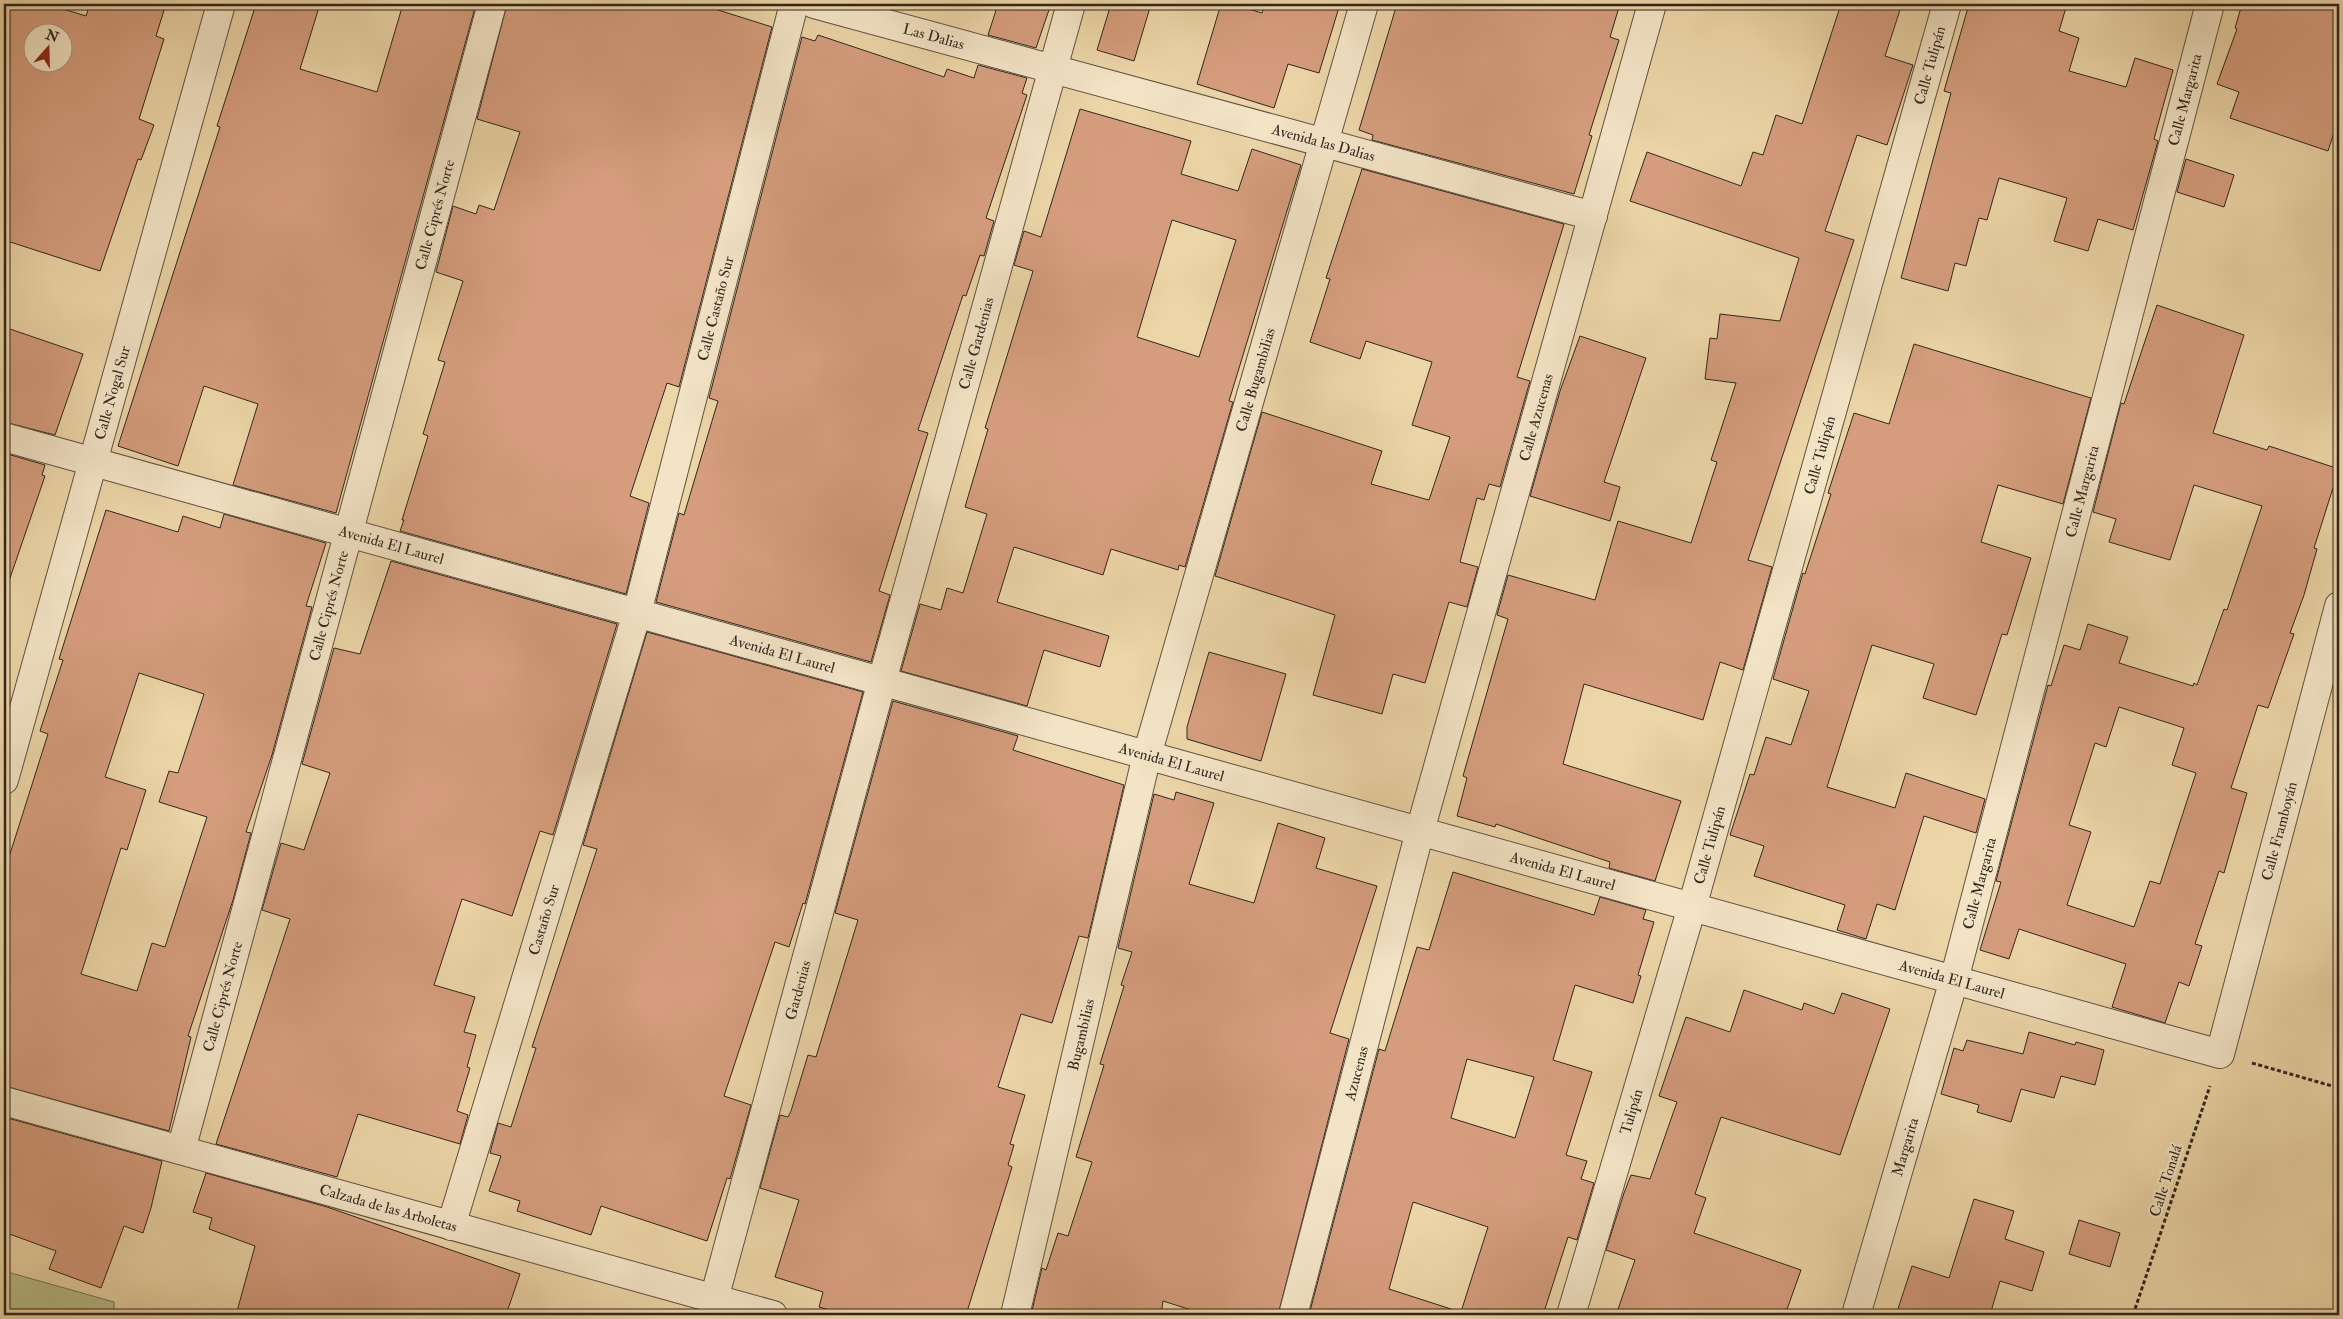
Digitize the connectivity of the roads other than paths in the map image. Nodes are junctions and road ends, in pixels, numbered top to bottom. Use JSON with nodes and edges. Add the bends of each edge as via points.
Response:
{"nodes":[{"id":1,"x":221,"y":4,"type":"edge"},
{"id":2,"x":492,"y":4,"type":"edge"},
{"id":3,"x":794,"y":4,"type":"edge"},
{"id":4,"x":814,"y":4,"type":"edge"},
{"id":5,"x":1070,"y":4,"type":"edge"},
{"id":6,"x":1364,"y":4,"type":"edge"},
{"id":7,"x":1652,"y":4,"type":"edge"},
{"id":8,"x":1947,"y":4,"type":"edge"},
{"id":9,"x":2210,"y":4,"type":"edge"},
{"id":10,"x":1052,"y":69,"type":"junction"},
{"id":11,"x":1324,"y":143,"type":"junction"},
{"id":12,"x":1593,"y":216,"type":"junction"},
{"id":13,"x":4,"y":437,"type":"edge"},
{"id":14,"x":92,"y":461,"type":"junction"},
{"id":15,"x":348,"y":532,"type":"junction"},
{"id":16,"x":2339,"y":606,"type":"edge"},
{"id":17,"x":637,"y":613,"type":"junction"},
{"id":18,"x":882,"y":682,"type":"junction"},
{"id":19,"x":1147,"y":755,"type":"junction"},
{"id":20,"x":4,"y":780,"type":"edge"},
{"id":21,"x":1420,"y":832,"type":"junction"},
{"id":22,"x":1692,"y":907,"type":"junction"},
{"id":23,"x":1954,"y":980,"type":"junction"},
{"id":24,"x":2220,"y":1054,"type":"joint"},
{"id":25,"x":4,"y":1101,"type":"edge"},
{"id":26,"x":181,"y":1150,"type":"junction"},
{"id":27,"x":451,"y":1226,"type":"junction"},
{"id":28,"x":714,"y":1299,"type":"junction"},
{"id":29,"x":772,"y":1315,"type":"edge"},
{"id":30,"x":1015,"y":1315,"type":"edge"},
{"id":31,"x":1293,"y":1315,"type":"edge"},
{"id":32,"x":1571,"y":1315,"type":"edge"},
{"id":33,"x":1856,"y":1315,"type":"edge"}],
"edges":[{"from":1,"to":14,"type":"street","name":"Calle Nogal Sur"},
{"from":2,"to":15,"type":"street","name":"Calle Ciprés Norte"},
{"from":3,"to":17,"type":"street","name":"Calle Castaño Sur"},
{"from":4,"to":10,"type":"street","name":"Las Dalias"},
{"from":5,"to":10,"type":"street","name":"Calle Gardenias"},
{"from":6,"to":11,"type":"street","name":"Calle Bugambilias"},
{"from":7,"to":12,"type":"street","name":"Calle Azucenas"},
{"from":8,"to":22,"type":"street","name":"Calle Tulipán"},
{"from":9,"to":23,"type":"street","name":"Calle Margarita"},
{"from":10,"to":11,"type":"street","name":"Avenida las Dalias"},
{"from":10,"to":18,"type":"street","name":"Calle Gardenias"},
{"from":11,"to":12,"type":"street","name":"Avenida las Dalias"},
{"from":11,"to":19,"type":"street","name":"Calle Bugambilias"},
{"from":12,"to":21,"type":"street","name":"Calle Azucenas"},
{"from":13,"to":14,"type":"street","name":"Avenida El Laurel"},
{"from":14,"to":15,"type":"street","name":"Avenida El Laurel"},
{"from":14,"to":20,"type":"street","name":"Calle Nogal Sur"},
{"from":15,"to":17,"type":"street","name":"Avenida El Laurel"},
{"from":15,"to":26,"type":"street","name":"Calle Ciprés Norte"},
{"from":16,"to":24,"type":"street","name":"Calle Framboyán"},
{"from":17,"to":18,"type":"street","name":"Avenida El Laurel"},
{"from":17,"to":27,"type":"street","name":"Castaño Sur"},
{"from":18,"to":19,"type":"street","name":"Avenida El Laurel"},
{"from":18,"to":28,"type":"street","name":"Gardenias"},
{"from":19,"to":21,"type":"street","name":"Avenida El Laurel"},
{"from":19,"to":30,"type":"street","name":"Bugambilias"},
{"from":21,"to":22,"type":"street","name":"Avenida El Laurel"},
{"from":21,"to":31,"type":"street","name":"Azucenas"},
{"from":22,"to":23,"type":"street","name":"Avenida El Laurel"},
{"from":22,"to":32,"type":"street","name":"Tulipán"},
{"from":23,"to":24,"type":"street","name":"Avenida El Laurel"},
{"from":23,"to":33,"type":"street","name":"Margarita"},
{"from":25,"to":26,"type":"street","name":"Calzada de las Arboletas"},
{"from":26,"to":27,"type":"street","name":"Calzada de las Arboletas"},
{"from":27,"to":28,"type":"street","name":"Calzada de las Arboletas"},
{"from":28,"to":29,"type":"street","name":"Calzada de las Arboletas"}]}
